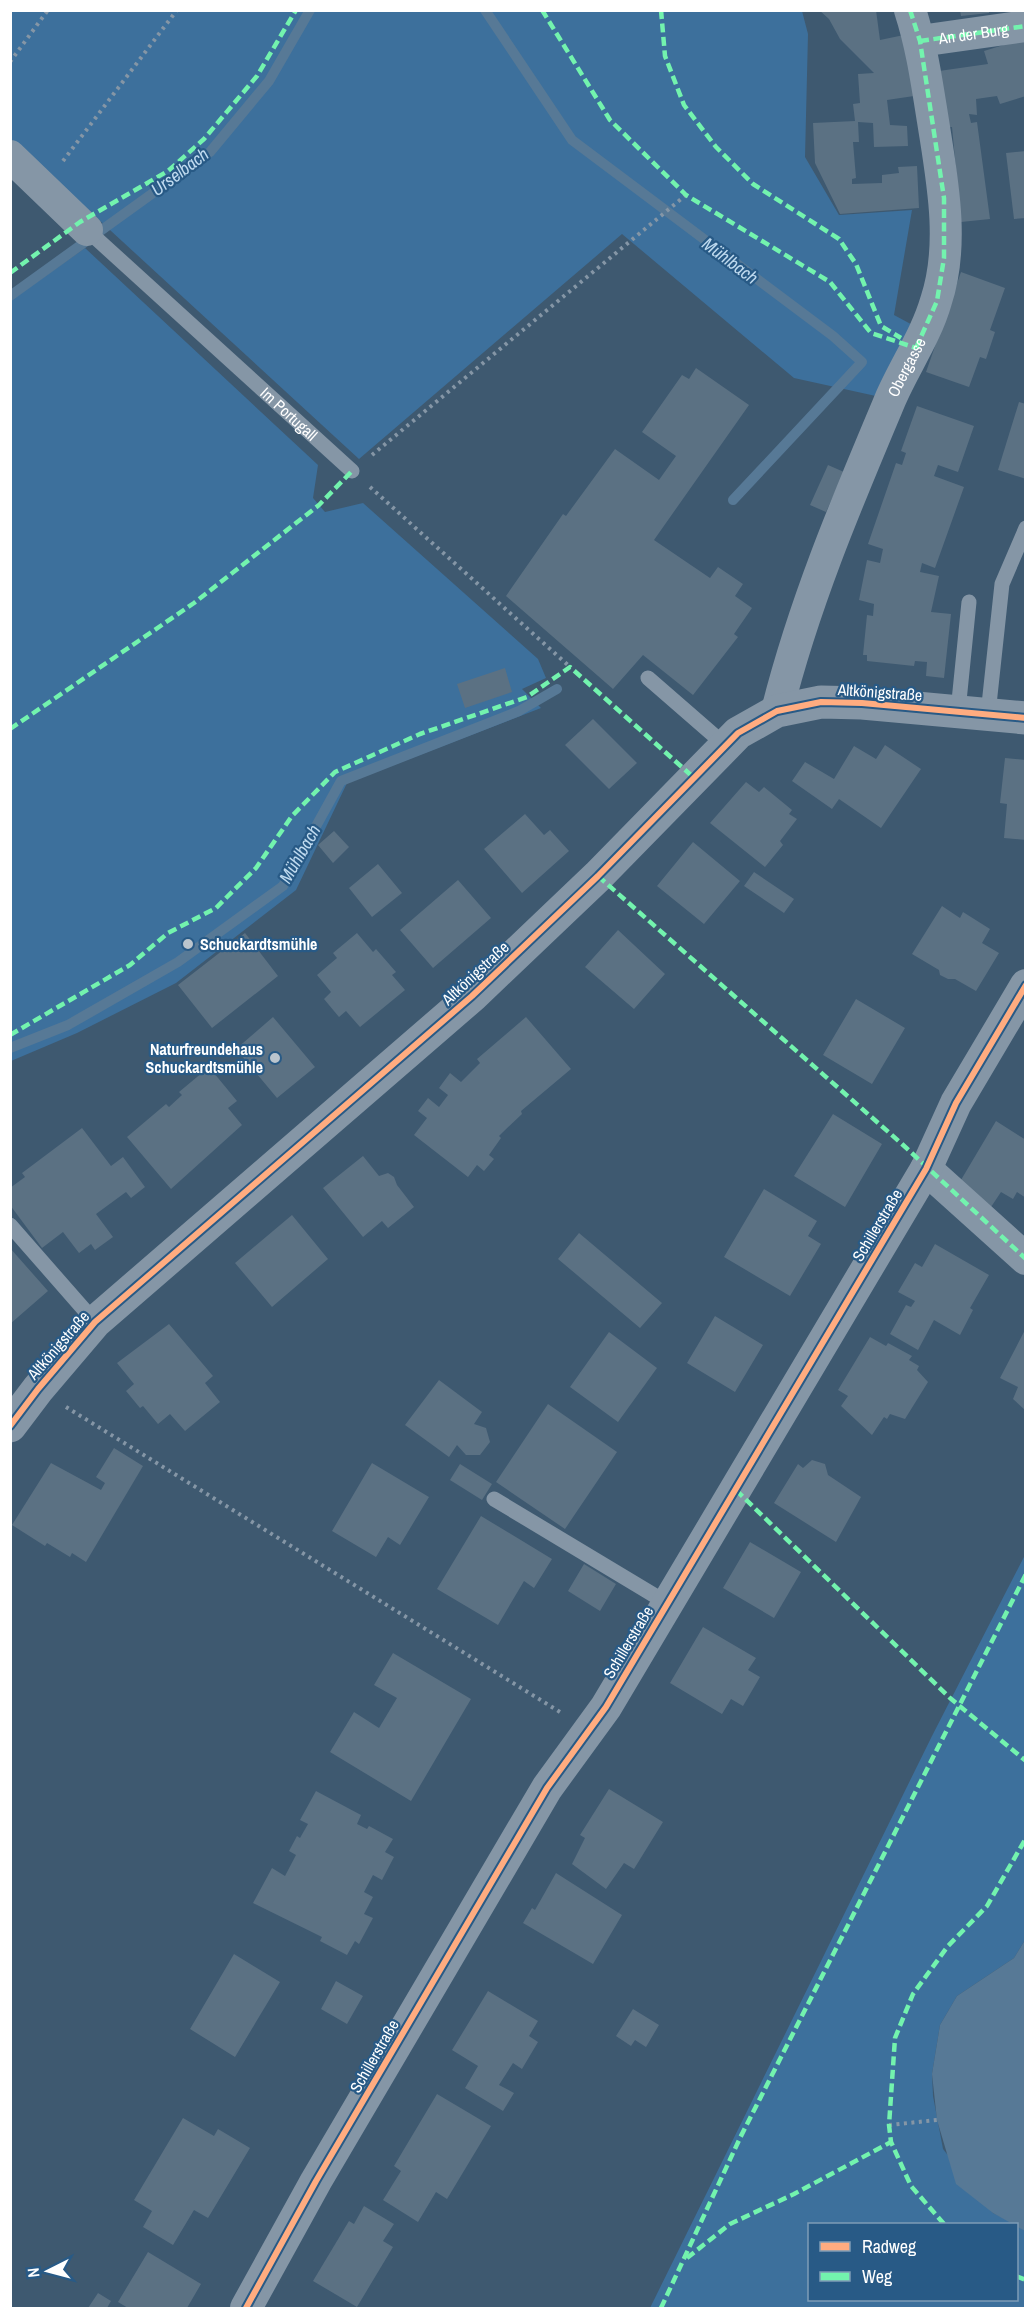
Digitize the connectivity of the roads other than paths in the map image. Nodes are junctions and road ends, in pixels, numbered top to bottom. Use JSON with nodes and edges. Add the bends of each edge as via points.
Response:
{"nodes":[{"id":1,"x":910,"y":10,"type":"edge"},
{"id":2,"x":1026,"y":26,"type":"edge"},
{"id":3,"x":920,"y":41,"type":"junction"},
{"id":4,"x":10,"y":156,"type":"edge"},
{"id":5,"x":93,"y":235,"type":"joint"},
{"id":6,"x":352,"y":471,"type":"road end"},
{"id":7,"x":1026,"y":528,"type":"edge"},
{"id":8,"x":969,"y":602,"type":"dead end"},
{"id":9,"x":648,"y":678,"type":"dead end"},
{"id":10,"x":777,"y":711,"type":"junction"},
{"id":11,"x":973,"y":713,"type":"junction"},
{"id":12,"x":1026,"y":718,"type":"edge"},
{"id":13,"x":725,"y":745,"type":"junction"},
{"id":14,"x":1026,"y":985,"type":"edge"},
{"id":15,"x":926,"y":1168,"type":"junction"},
{"id":16,"x":10,"y":1225,"type":"edge"},
{"id":17,"x":1026,"y":1259,"type":"edge"},
{"id":18,"x":95,"y":1322,"type":"junction"},
{"id":19,"x":10,"y":1426,"type":"edge"},
{"id":20,"x":494,"y":1498,"type":"dead end"},
{"id":21,"x":667,"y":1603,"type":"junction"},
{"id":22,"x":246,"y":2308,"type":"edge"}],
"edges":[{"from":1,"to":3,"type":"street","name":"Obergasse"},
{"from":2,"to":3,"type":"street","name":"An der Burg"},
{"from":3,"to":10,"type":"street","name":"Obergasse","via":[[944,198],[944,258],[937,301],[837,526],[791,655]]},
{"from":4,"to":5,"type":"street","name":"Im Portugall"},
{"from":5,"to":6,"type":"lane","name":"Im Portugall"},
{"from":7,"to":11,"type":"lane","via":[[1002,584]]},
{"from":8,"to":11,"type":"lane"},
{"from":9,"to":13,"type":"lane"},
{"from":10,"to":11,"type":"street","name":"Altkönigstraße","via":[[820,702]]},
{"from":10,"to":13,"type":"street","name":"Altkönigstraße"},
{"from":11,"to":12,"type":"street","name":"Altkönigstraße"},
{"from":13,"to":18,"type":"street","name":"Altkönigstraße","via":[[598,876],[472,996]]},
{"from":14,"to":15,"type":"street","name":"Schillerstraße","via":[[956,1103]]},
{"from":15,"to":17,"type":"street"},
{"from":15,"to":21,"type":"street","name":"Schillerstraße"},
{"from":16,"to":18,"type":"lane"},
{"from":18,"to":19,"type":"street","name":"Altkönigstraße"},
{"from":20,"to":21,"type":"lane"},
{"from":21,"to":22,"type":"street","name":"Schillerstraße","via":[[606,1707],[547,1788],[316,2181]]}]}
